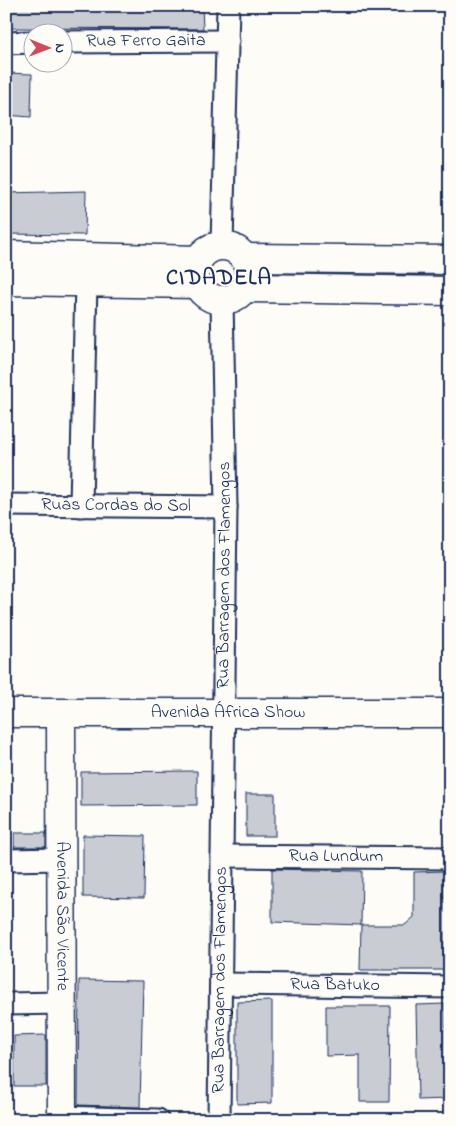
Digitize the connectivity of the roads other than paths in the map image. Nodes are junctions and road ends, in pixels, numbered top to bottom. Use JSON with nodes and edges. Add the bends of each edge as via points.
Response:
{"nodes":[{"id":1,"x":228,"y":6,"type":"edge"},
{"id":2,"x":228,"y":41,"type":"junction"},
{"id":3,"x":22,"y":42,"type":"edge"},
{"id":4,"x":72,"y":42,"type":"edge"},
{"id":5,"x":6,"y":43,"type":"edge"},
{"id":6,"x":233,"y":252,"type":"junction"},
{"id":7,"x":6,"y":256,"type":"edge"},
{"id":8,"x":450,"y":260,"type":"edge"},
{"id":9,"x":198,"y":272,"type":"junction"},
{"id":10,"x":6,"y":281,"type":"edge"},
{"id":11,"x":86,"y":282,"type":"junction"},
{"id":12,"x":450,"y":291,"type":"edge"},
{"id":13,"x":233,"y":294,"type":"junction"},
{"id":14,"x":6,"y":505,"type":"edge"},
{"id":15,"x":81,"y":506,"type":"junction"},
{"id":16,"x":226,"y":507,"type":"junction"},
{"id":17,"x":224,"y":713,"type":"junction"},
{"id":18,"x":450,"y":713,"type":"edge"},
{"id":19,"x":6,"y":714,"type":"edge"},
{"id":20,"x":61,"y":714,"type":"junction"},
{"id":21,"x":222,"y":856,"type":"junction"},
{"id":22,"x":450,"y":858,"type":"edge"},
{"id":23,"x":63,"y":859,"type":"junction"},
{"id":24,"x":6,"y":860,"type":"edge"},
{"id":25,"x":221,"y":984,"type":"junction"},
{"id":26,"x":450,"y":986,"type":"edge"},
{"id":27,"x":63,"y":1003,"type":"junction"},
{"id":28,"x":6,"y":1004,"type":"edge"},
{"id":29,"x":62,"y":1118,"type":"edge"},
{"id":30,"x":158,"y":1120,"type":"edge"},
{"id":31,"x":219,"y":1120,"type":"edge"}],
"edges":[{"from":1,"to":2,"type":"street"},
{"from":2,"to":4,"type":"street","name":"Rua Ferro Gaita"},
{"from":2,"to":6,"type":"street"},
{"from":3,"to":5,"type":"street"},
{"from":6,"to":8,"type":"street"},
{"from":6,"to":9,"type":"street","via":[[209,249]]},
{"from":6,"to":13,"type":"street","via":[[249,275]]},
{"from":7,"to":9,"type":"street"},
{"from":9,"to":11,"type":"street"},
{"from":9,"to":13,"type":"street","via":[[208,295]]},
{"from":10,"to":11,"type":"street"},
{"from":11,"to":15,"type":"street"},
{"from":12,"to":13,"type":"street"},
{"from":13,"to":16,"type":"street","name":"Rua Barragem dos Flamengos"},
{"from":14,"to":15,"type":"street","name":"Ruas Cordas do Sol"},
{"from":15,"to":16,"type":"street","name":"Ruas Cordas do Sol"},
{"from":16,"to":17,"type":"street","name":"Rua Barragem dos Flamengos"},
{"from":17,"to":18,"type":"street","name":"Avenida África Show"},
{"from":17,"to":20,"type":"street","name":"Avenida África Show"},
{"from":17,"to":21,"type":"street","name":"Rua Barragem dos Flamengos"},
{"from":19,"to":20,"type":"street","name":"Avenida África Show"},
{"from":20,"to":23,"type":"street","name":"Avenida São Vicente"},
{"from":21,"to":22,"type":"street","name":"Rua Lundum"},
{"from":21,"to":25,"type":"street","name":"Rua Barragem dos Flamengos"},
{"from":23,"to":24,"type":"street"},
{"from":23,"to":27,"type":"street","name":"Avenida São Vicente"},
{"from":25,"to":26,"type":"street","name":"Rua Batuko"},
{"from":25,"to":31,"type":"street","name":"Rua Barragem dos Flamengos"},
{"from":27,"to":28,"type":"street"},
{"from":27,"to":29,"type":"street","name":"Avenida São Vicente"},
{"from":29,"to":30,"type":"street"}]}
